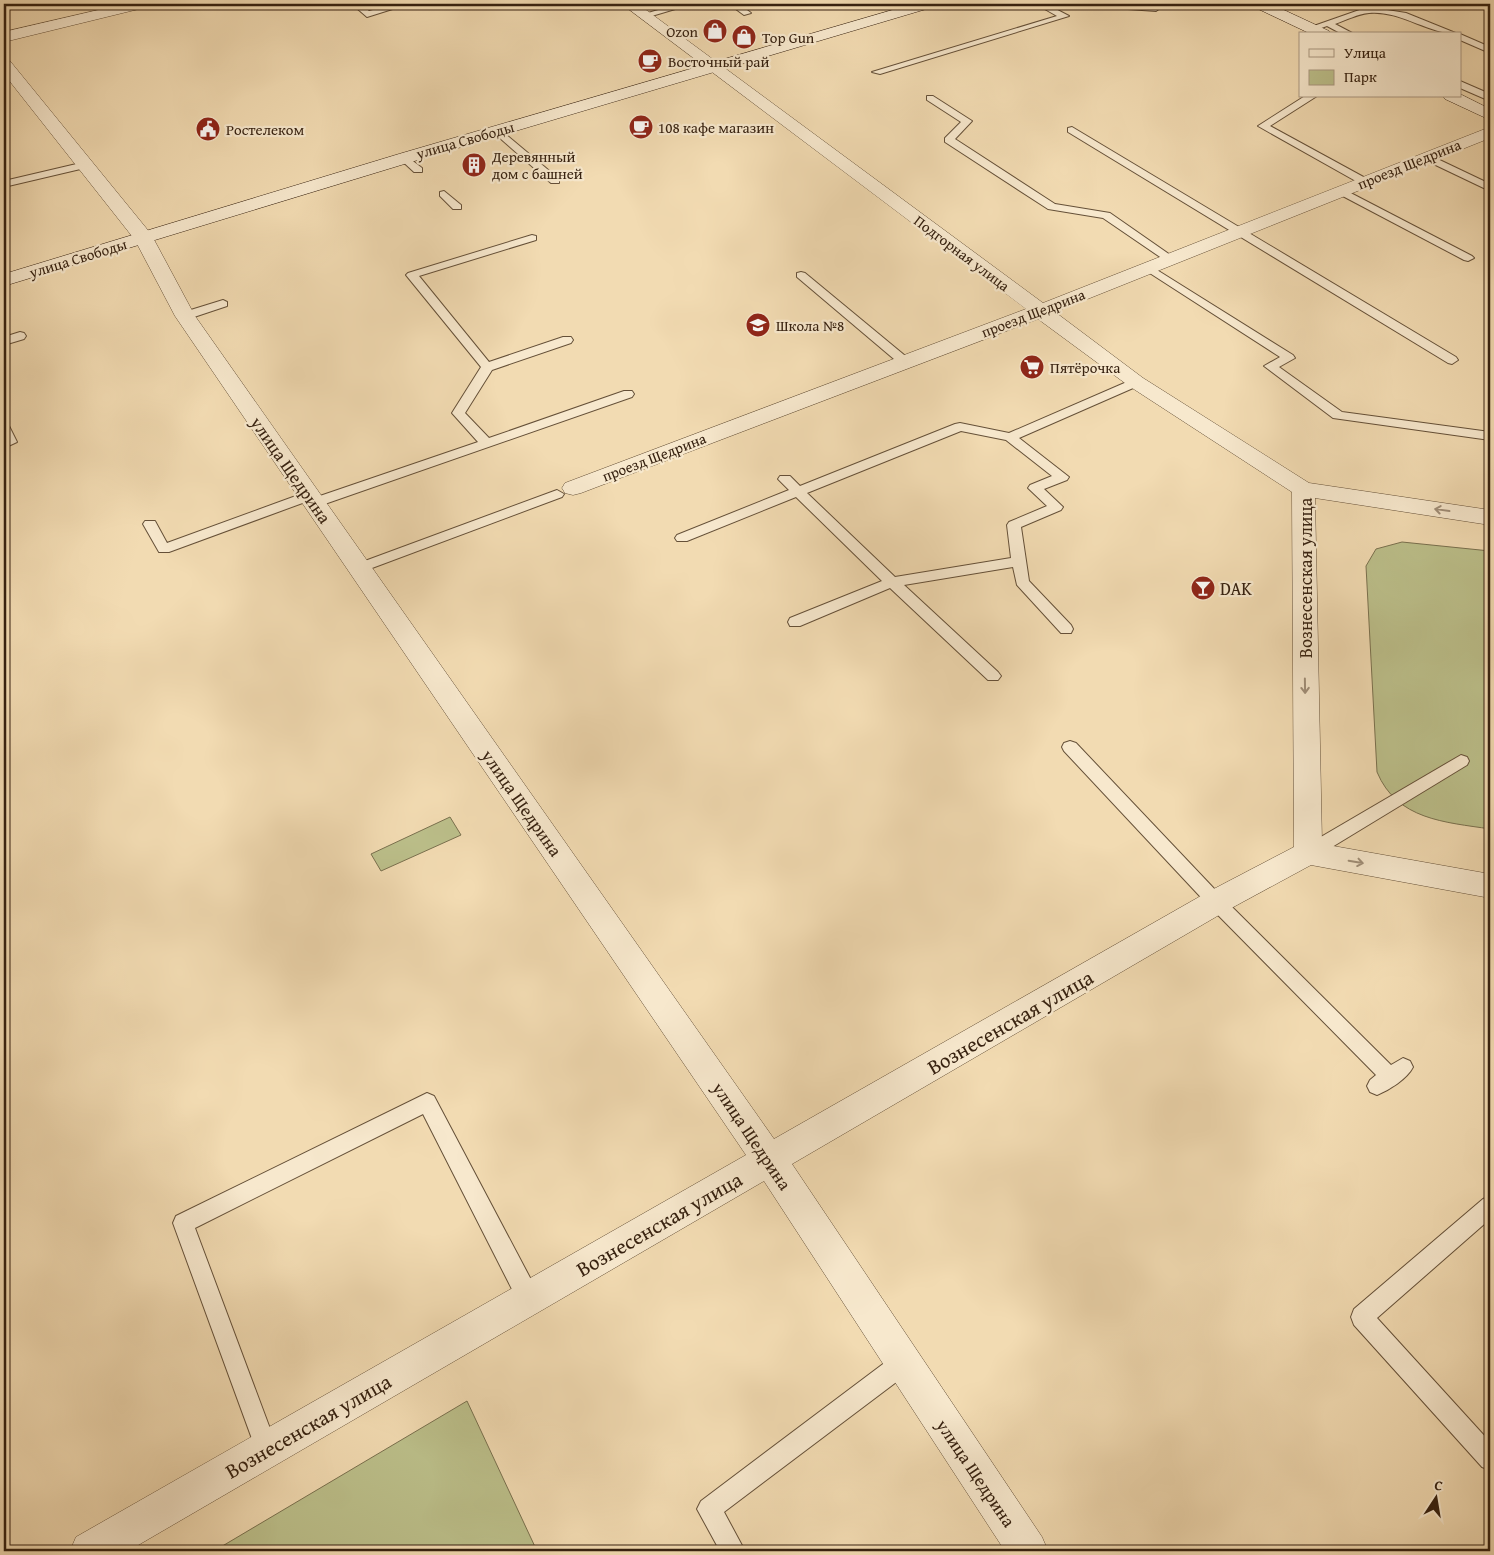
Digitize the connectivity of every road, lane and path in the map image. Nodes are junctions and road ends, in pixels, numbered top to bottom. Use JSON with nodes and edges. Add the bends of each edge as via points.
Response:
{"nodes":[{"id":1,"x":142,"y":4,"type":"edge"},
{"id":2,"x":356,"y":4,"type":"edge"},
{"id":3,"x":629,"y":4,"type":"edge"},
{"id":4,"x":688,"y":4,"type":"edge"},
{"id":5,"x":733,"y":4,"type":"edge"},
{"id":6,"x":928,"y":4,"type":"edge"},
{"id":7,"x":1056,"y":4,"type":"edge"},
{"id":8,"x":1100,"y":4,"type":"edge"},
{"id":9,"x":1259,"y":4,"type":"edge"},
{"id":10,"x":1043,"y":5,"type":"edge"},
{"id":11,"x":398,"y":6,"type":"dead end"},
{"id":12,"x":1156,"y":8,"type":"dead end"},
{"id":13,"x":747,"y":13,"type":"dead end"},
{"id":14,"x":644,"y":15,"type":"junction"},
{"id":15,"x":1321,"y":29,"type":"edge"},
{"id":16,"x":1338,"y":32,"type":"edge"},
{"id":17,"x":1449,"y":32,"type":"edge"},
{"id":18,"x":4,"y":37,"type":"edge"},
{"id":19,"x":1462,"y":38,"type":"edge"},
{"id":20,"x":1490,"y":50,"type":"edge"},
{"id":21,"x":4,"y":64,"type":"edge"},
{"id":22,"x":713,"y":67,"type":"junction"},
{"id":23,"x":878,"y":72,"type":"dead end"},
{"id":24,"x":1462,"y":85,"type":"edge"},
{"id":25,"x":930,"y":98,"type":"dead end"},
{"id":26,"x":1309,"y":98,"type":"edge"},
{"id":27,"x":1457,"y":98,"type":"edge"},
{"id":28,"x":1490,"y":98,"type":"edge"},
{"id":29,"x":1485,"y":108,"type":"edge"},
{"id":30,"x":497,"y":130,"type":"junction"},
{"id":31,"x":1072,"y":130,"type":"dead end"},
{"id":32,"x":1490,"y":132,"type":"edge"},
{"id":33,"x":1428,"y":157,"type":"junction"},
{"id":34,"x":405,"y":158,"type":"junction"},
{"id":35,"x":85,"y":165,"type":"junction"},
{"id":36,"x":418,"y":170,"type":"dead end"},
{"id":37,"x":555,"y":181,"type":"dead end"},
{"id":38,"x":1365,"y":182,"type":"junction"},
{"id":39,"x":4,"y":184,"type":"edge"},
{"id":40,"x":1490,"y":188,"type":"edge"},
{"id":41,"x":1341,"y":191,"type":"junction"},
{"id":42,"x":444,"y":194,"type":"dead end"},
{"id":43,"x":457,"y":207,"type":"dead end"},
{"id":44,"x":1239,"y":232,"type":"junction"},
{"id":45,"x":144,"y":238,"type":"junction"},
{"id":46,"x":532,"y":238,"type":"dead end"},
{"id":47,"x":1468,"y":258,"type":"dead end"},
{"id":48,"x":1170,"y":259,"type":"junction"},
{"id":49,"x":1149,"y":268,"type":"junction"},
{"id":50,"x":801,"y":275,"type":"dead end"},
{"id":51,"x":4,"y":280,"type":"edge"},
{"id":52,"x":223,"y":304,"type":"dead end"},
{"id":53,"x":1040,"y":311,"type":"junction"},
{"id":54,"x":185,"y":316,"type":"junction"},
{"id":55,"x":20,"y":336,"type":"dead end"},
{"id":56,"x":567,"y":340,"type":"dead end"},
{"id":57,"x":4,"y":341,"type":"edge"},
{"id":58,"x":1452,"y":360,"type":"dead end"},
{"id":59,"x":905,"y":362,"type":"junction"},
{"id":60,"x":487,"y":367,"type":"junction"},
{"id":61,"x":1136,"y":382,"type":"junction"},
{"id":62,"x":628,"y":394,"type":"dead end"},
{"id":63,"x":4,"y":429,"type":"edge"},
{"id":64,"x":1490,"y":436,"type":"edge"},
{"id":65,"x":1010,"y":437,"type":"junction"},
{"id":66,"x":883,"y":442,"type":"dead end"},
{"id":67,"x":486,"y":443,"type":"junction"},
{"id":68,"x":4,"y":444,"type":"edge"},
{"id":69,"x":896,"y":453,"type":"junction"},
{"id":70,"x":785,"y":479,"type":"dead end"},
{"id":71,"x":1303,"y":490,"type":"junction"},
{"id":72,"x":565,"y":491,"type":"joint"},
{"id":73,"x":798,"y":492,"type":"junction"},
{"id":74,"x":311,"y":499,"type":"junction"},
{"id":75,"x":1490,"y":517,"type":"edge"},
{"id":76,"x":150,"y":524,"type":"dead end"},
{"id":77,"x":682,"y":538,"type":"dead end"},
{"id":78,"x":1019,"y":561,"type":"junction"},
{"id":79,"x":359,"y":568,"type":"junction"},
{"id":80,"x":892,"y":582,"type":"junction"},
{"id":81,"x":795,"y":622,"type":"dead end"},
{"id":82,"x":1066,"y":629,"type":"dead end"},
{"id":83,"x":993,"y":676,"type":"dead end"},
{"id":84,"x":1070,"y":747,"type":"dead end"},
{"id":85,"x":1461,"y":761,"type":"dead end"},
{"id":86,"x":1308,"y":853,"type":"junction"},
{"id":87,"x":1490,"y":886,"type":"edge"},
{"id":88,"x":1216,"y":902,"type":"junction"},
{"id":89,"x":1390,"y":1076,"type":"dead end"},
{"id":90,"x":770,"y":1161,"type":"junction"},
{"id":91,"x":1490,"y":1206,"type":"edge"},
{"id":92,"x":529,"y":1299,"type":"junction"},
{"id":93,"x":903,"y":1364,"type":"junction"},
{"id":94,"x":267,"y":1450,"type":"junction"},
{"id":95,"x":1490,"y":1459,"type":"edge"},
{"id":96,"x":90,"y":1551,"type":"edge"},
{"id":97,"x":733,"y":1551,"type":"edge"},
{"id":98,"x":1028,"y":1551,"type":"edge"}],
"edges":[{"from":1,"to":18,"type":"street"},
{"from":2,"to":11,"type":"lane","via":[[367,14]]},
{"from":3,"to":14,"type":"street","name":"Подгорная улица"},
{"from":4,"to":14,"type":"lane"},
{"from":5,"to":13,"type":"lane"},
{"from":6,"to":22,"type":"street","name":"улица Свободы"},
{"from":7,"to":10,"type":"lane"},
{"from":8,"to":12,"type":"lane"},
{"from":9,"to":15,"type":"street"},
{"from":10,"to":23,"type":"lane","via":[[1065,16]]},
{"from":14,"to":22,"type":"street","name":"Подгорная улица"},
{"from":15,"to":16,"type":"lane"},
{"from":15,"to":17,"type":"lane","via":[[1368,10],[1403,15]]},
{"from":19,"to":20,"type":"lane"},
{"from":21,"to":35,"type":"street","name":"улица Щедрина"},
{"from":22,"to":30,"type":"street","name":"улица Свободы"},
{"from":22,"to":53,"type":"street","name":"Подгорная улица"},
{"from":24,"to":28,"type":"lane"},
{"from":25,"to":48,"type":"lane","via":[[967,121],[949,140],[1052,207],[1106,215]]},
{"from":26,"to":38,"type":"lane","via":[[1263,126]]},
{"from":27,"to":29,"type":"street"},
{"from":30,"to":34,"type":"street","name":"улица Свободы"},
{"from":30,"to":37,"type":"lane"},
{"from":31,"to":44,"type":"lane"},
{"from":32,"to":33,"type":"street","name":"проезд Щедрина"},
{"from":33,"to":38,"type":"street","name":"проезд Щедрина"},
{"from":33,"to":40,"type":"lane"},
{"from":34,"to":36,"type":"lane"},
{"from":34,"to":45,"type":"street","name":"улица Свободы"},
{"from":35,"to":39,"type":"lane"},
{"from":35,"to":45,"type":"street","name":"улица Щедрина"},
{"from":38,"to":41,"type":"street","name":"проезд Щедрина"},
{"from":41,"to":44,"type":"street","name":"проезд Щедрина"},
{"from":41,"to":47,"type":"lane"},
{"from":42,"to":43,"type":"lane"},
{"from":44,"to":48,"type":"street","name":"проезд Щедрина"},
{"from":44,"to":58,"type":"lane"},
{"from":45,"to":51,"type":"street","name":"улица Свободы"},
{"from":45,"to":54,"type":"street","name":"улица Щедрина"},
{"from":46,"to":60,"type":"lane","via":[[412,275]]},
{"from":48,"to":49,"type":"street","name":"проезд Щедрина"},
{"from":49,"to":53,"type":"street","name":"проезд Щедрина"},
{"from":49,"to":64,"type":"lane","via":[[1288,358],[1270,366],[1338,415]]},
{"from":50,"to":59,"type":"lane"},
{"from":52,"to":54,"type":"lane"},
{"from":53,"to":59,"type":"street","name":"проезд Щедрина"},
{"from":53,"to":61,"type":"street","name":"Подгорная улица"},
{"from":54,"to":74,"type":"street","name":"улица Щедрина"},
{"from":55,"to":57,"type":"lane"},
{"from":56,"to":60,"type":"lane"},
{"from":59,"to":72,"type":"street","name":"проезд Щедрина"},
{"from":60,"to":67,"type":"lane","via":[[458,413]]},
{"from":61,"to":65,"type":"lane"},
{"from":61,"to":71,"type":"street","name":"Подгорная улица"},
{"from":62,"to":67,"type":"lane"},
{"from":63,"to":68,"type":"lane","via":[[10,442]]},
{"from":65,"to":69,"type":"lane","via":[[960,427]]},
{"from":65,"to":78,"type":"lane","via":[[1062,477],[1036,488],[1056,507],[1014,525]]},
{"from":66,"to":69,"type":"lane"},
{"from":67,"to":74,"type":"lane"},
{"from":69,"to":73,"type":"lane"},
{"from":70,"to":73,"type":"lane"},
{"from":75,"to":71,"type":"street","name":"Вознесенская улица","one_way":true},
{"from":71,"to":86,"type":"street","name":"Вознесенская улица","one_way":true},
{"from":72,"to":79,"type":"lane"},
{"from":73,"to":77,"type":"lane"},
{"from":73,"to":80,"type":"lane"},
{"from":74,"to":76,"type":"lane","via":[[164,549]]},
{"from":74,"to":79,"type":"street","name":"улица Щедрина"},
{"from":78,"to":80,"type":"lane"},
{"from":78,"to":82,"type":"lane","via":[[1022,582]]},
{"from":79,"to":90,"type":"street","name":"улица Щедрина"},
{"from":80,"to":81,"type":"lane"},
{"from":80,"to":83,"type":"lane"},
{"from":84,"to":88,"type":"lane"},
{"from":85,"to":86,"type":"lane"},
{"from":86,"to":87,"type":"street","one_way":true},
{"from":86,"to":88,"type":"street","name":"Вознесенская улица"},
{"from":88,"to":89,"type":"lane"},
{"from":88,"to":90,"type":"street","name":"Вознесенская улица"},
{"from":90,"to":92,"type":"street","name":"Вознесенская улица"},
{"from":90,"to":93,"type":"street","name":"улица Щедрина"},
{"from":91,"to":95,"type":"lane","via":[[1362,1317]]},
{"from":92,"to":94,"type":"street","name":"Вознесенская улица"},
{"from":92,"to":94,"type":"lane","via":[[427,1102],[183,1223]]},
{"from":93,"to":97,"type":"lane","via":[[709,1509]]},
{"from":93,"to":98,"type":"street","name":"улица Щедрина"},
{"from":94,"to":96,"type":"street","name":"Вознесенская улица"}]}
